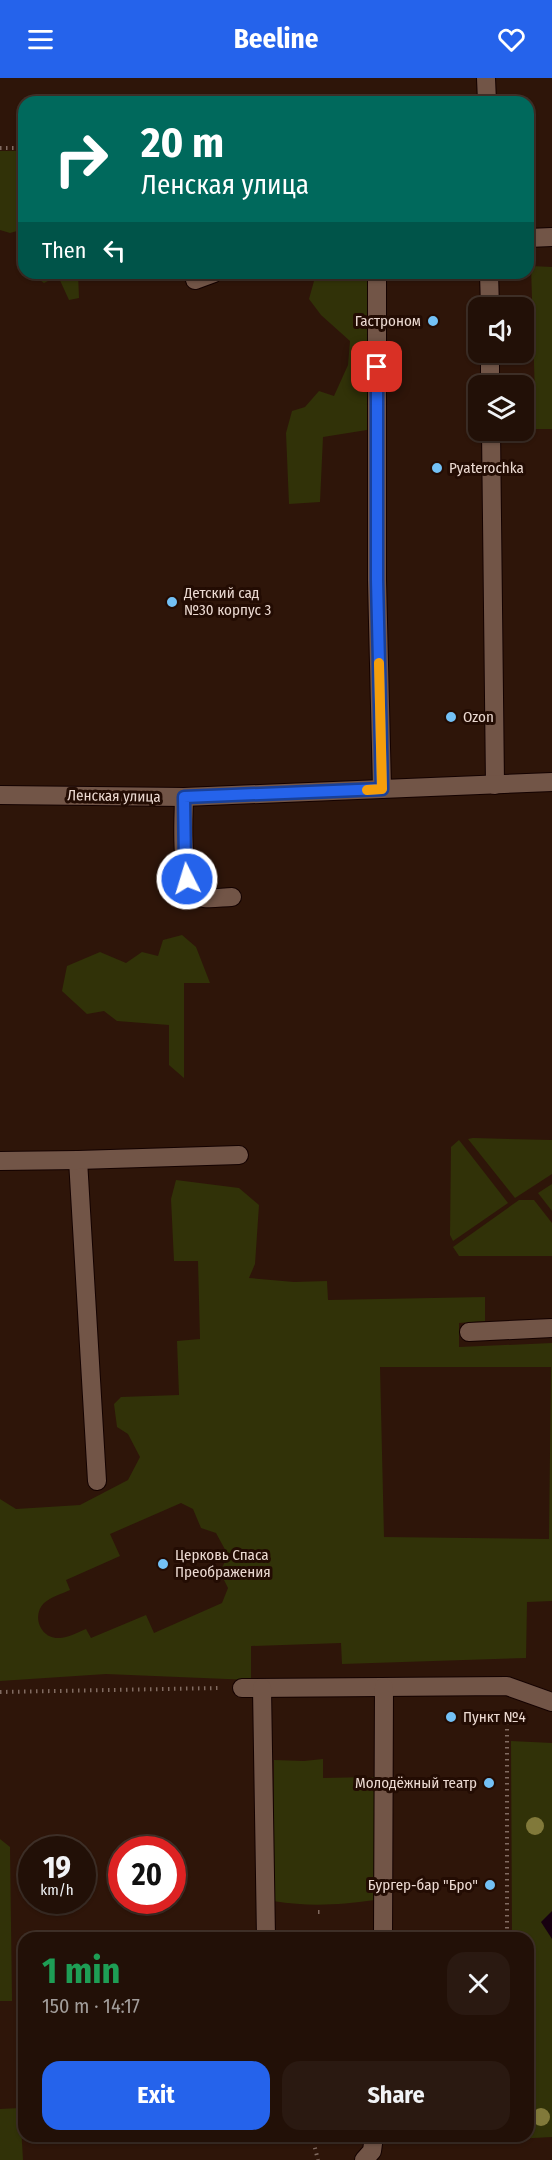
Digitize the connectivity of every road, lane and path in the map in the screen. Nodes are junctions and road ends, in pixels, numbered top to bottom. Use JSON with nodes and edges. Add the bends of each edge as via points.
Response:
{"nodes":[{"id":1,"x":486,"y":78,"type":"edge"},
{"id":2,"x":487,"y":96,"type":"edge"},
{"id":3,"x":0,"y":148,"type":"edge"},
{"id":4,"x":18,"y":148,"type":"edge"},
{"id":5,"x":552,"y":237,"type":"edge"},
{"id":6,"x":534,"y":238,"type":"edge"},
{"id":7,"x":377,"y":279,"type":"edge"},
{"id":8,"x":489,"y":279,"type":"edge"},
{"id":9,"x":490,"y":297,"type":"edge"},
{"id":10,"x":491,"y":441,"type":"edge"},
{"id":11,"x":552,"y":782,"type":"edge"},
{"id":12,"x":495,"y":785,"type":"junction"},
{"id":13,"x":382,"y":789,"type":"junction"},
{"id":14,"x":0,"y":795,"type":"edge"},
{"id":15,"x":184,"y":797,"type":"junction"},
{"id":16,"x":232,"y":897,"type":"dead end"},
{"id":17,"x":239,"y":1155,"type":"dead end"},
{"id":18,"x":78,"y":1160,"type":"junction"},
{"id":19,"x":0,"y":1161,"type":"edge"},
{"id":20,"x":552,"y":1328,"type":"edge"},
{"id":21,"x":469,"y":1332,"type":"dead end"},
{"id":22,"x":98,"y":1480,"type":"dead end"},
{"id":23,"x":507,"y":1686,"type":"junction"},
{"id":24,"x":384,"y":1687,"type":"junction"},
{"id":25,"x":242,"y":1688,"type":"joint"},
{"id":26,"x":262,"y":1688,"type":"junction"},
{"id":27,"x":0,"y":1692,"type":"edge"},
{"id":28,"x":552,"y":1702,"type":"edge"},
{"id":29,"x":266,"y":1932,"type":"edge"},
{"id":30,"x":383,"y":1932,"type":"edge"},
{"id":31,"x":507,"y":1932,"type":"edge"},
{"id":32,"x":314,"y":2142,"type":"edge"},
{"id":33,"x":373,"y":2142,"type":"edge"},
{"id":34,"x":507,"y":2142,"type":"edge"},
{"id":35,"x":507,"y":2146,"type":"dead end"},
{"id":36,"x":318,"y":2160,"type":"edge"},
{"id":37,"x":364,"y":2160,"type":"edge"}],
"edges":[{"from":1,"to":2,"type":"street"},
{"from":3,"to":4,"type":"path"},
{"from":5,"to":6,"type":"street"},
{"from":7,"to":13,"type":"street"},
{"from":8,"to":9,"type":"street"},
{"from":10,"to":12,"type":"street"},
{"from":11,"to":12,"type":"street","name":"Ленская улица"},
{"from":12,"to":13,"type":"street","name":"Ленская улица"},
{"from":13,"to":15,"type":"street","name":"Ленская улица"},
{"from":14,"to":15,"type":"street","name":"Ленская улица"},
{"from":15,"to":16,"type":"street","via":[[187,879],[194,892],[203,898]]},
{"from":17,"to":18,"type":"street"},
{"from":18,"to":19,"type":"street"},
{"from":18,"to":22,"type":"street"},
{"from":20,"to":21,"type":"street"},
{"from":23,"to":24,"type":"street"},
{"from":23,"to":28,"type":"street"},
{"from":23,"to":31,"type":"path"},
{"from":24,"to":26,"type":"street"},
{"from":24,"to":30,"type":"street"},
{"from":25,"to":26,"type":"street"},
{"from":25,"to":27,"type":"path"},
{"from":26,"to":29,"type":"street"},
{"from":32,"to":36,"type":"path"},
{"from":33,"to":37,"type":"street","via":[[372,2151]]},
{"from":34,"to":35,"type":"path"}]}
